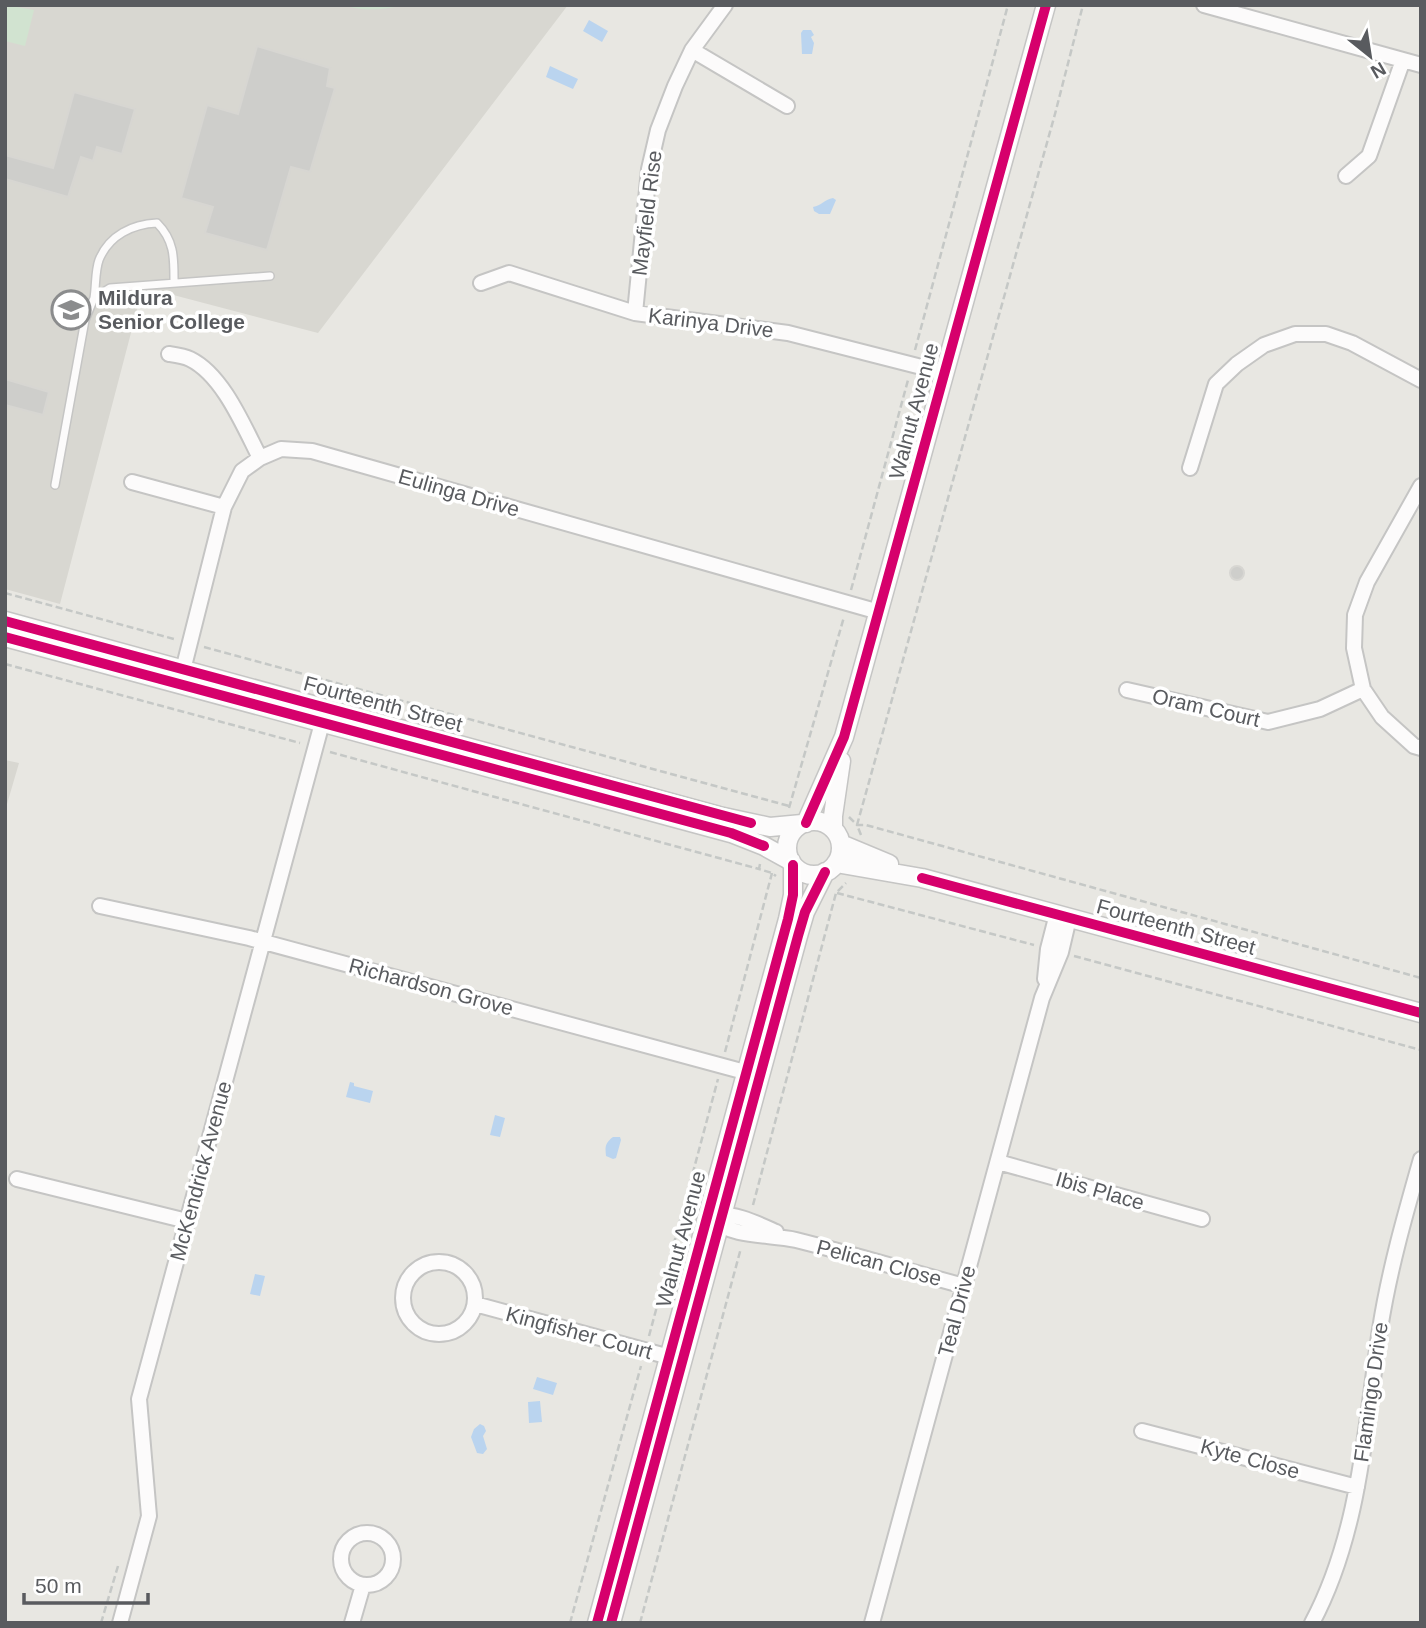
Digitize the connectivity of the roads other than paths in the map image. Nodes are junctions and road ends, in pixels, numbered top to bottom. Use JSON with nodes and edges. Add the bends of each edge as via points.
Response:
{"nodes":[{"id":1,"x":724,"y":5,"type":"edge"},
{"id":2,"x":1046,"y":5,"type":"edge"},
{"id":3,"x":1204,"y":5,"type":"edge"},
{"id":4,"x":692,"y":50,"type":"junction"},
{"id":5,"x":1403,"y":60,"type":"junction"},
{"id":6,"x":1421,"y":65,"type":"edge"},
{"id":7,"x":786,"y":106,"type":"dead end"},
{"id":8,"x":1346,"y":176,"type":"dead end"},
{"id":9,"x":270,"y":276,"type":"dead end"},
{"id":10,"x":174,"y":283,"type":"junction"},
{"id":11,"x":481,"y":283,"type":"dead end"},
{"id":12,"x":94,"y":298,"type":"junction"},
{"id":13,"x":635,"y":313,"type":"junction"},
{"id":14,"x":169,"y":354,"type":"dead end"},
{"id":15,"x":944,"y":373,"type":"junction"},
{"id":16,"x":1421,"y":380,"type":"edge"},
{"id":17,"x":260,"y":458,"type":"junction"},
{"id":18,"x":1190,"y":468,"type":"dead end"},
{"id":19,"x":132,"y":482,"type":"dead end"},
{"id":20,"x":55,"y":485,"type":"dead end"},
{"id":21,"x":1421,"y":486,"type":"edge"},
{"id":22,"x":224,"y":507,"type":"junction"},
{"id":23,"x":879,"y":612,"type":"junction"},
{"id":24,"x":5,"y":621,"type":"edge"},
{"id":25,"x":5,"y":637,"type":"edge"},
{"id":26,"x":183,"y":670,"type":"junction"},
{"id":27,"x":1363,"y":689,"type":"junction"},
{"id":28,"x":1127,"y":690,"type":"dead end"},
{"id":29,"x":322,"y":723,"type":"junction"},
{"id":30,"x":844,"y":737,"type":"junction"},
{"id":31,"x":1421,"y":748,"type":"edge"},
{"id":32,"x":804,"y":823,"type":"junction"},
{"id":33,"x":837,"y":836,"type":"junction"},
{"id":34,"x":857,"y":859,"type":"junction"},
{"id":35,"x":792,"y":863,"type":"junction"},
{"id":36,"x":831,"y":867,"type":"junction"},
{"id":37,"x":100,"y":906,"type":"dead end"},
{"id":38,"x":1063,"y":916,"type":"junction"},
{"id":39,"x":263,"y":941,"type":"junction"},
{"id":40,"x":1421,"y":1013,"type":"edge"},
{"id":41,"x":753,"y":1074,"type":"junction"},
{"id":42,"x":1421,"y":1159,"type":"edge"},
{"id":43,"x":998,"y":1162,"type":"junction"},
{"id":44,"x":17,"y":1179,"type":"dead end"},
{"id":45,"x":716,"y":1218,"type":"junction"},
{"id":46,"x":1202,"y":1219,"type":"dead end"},
{"id":47,"x":187,"y":1221,"type":"junction"},
{"id":48,"x":964,"y":1286,"type":"junction"},
{"id":49,"x":475,"y":1304,"type":"junction"},
{"id":50,"x":676,"y":1359,"type":"junction"},
{"id":51,"x":1142,"y":1431,"type":"dead end"},
{"id":52,"x":1357,"y":1487,"type":"junction"},
{"id":53,"x":363,"y":1585,"type":"dead end"},
{"id":54,"x":120,"y":1623,"type":"edge"},
{"id":55,"x":352,"y":1623,"type":"edge"},
{"id":56,"x":597,"y":1623,"type":"edge"},
{"id":57,"x":611,"y":1623,"type":"edge"},
{"id":58,"x":872,"y":1623,"type":"edge"},
{"id":59,"x":1312,"y":1623,"type":"edge"}],
"edges":[{"from":1,"to":4,"type":"street","name":"Mayfield Rise"},
{"from":2,"to":15,"type":"street","name":"Walnut Avenue"},
{"from":3,"to":5,"type":"street"},
{"from":4,"to":7,"type":"street"},
{"from":4,"to":13,"type":"street","name":"Mayfield Rise","via":[[652,151]]},
{"from":5,"to":6,"type":"street"},
{"from":5,"to":8,"type":"street","via":[[1369,156]]},
{"from":9,"to":10,"type":"lane"},
{"from":10,"to":12,"type":"lane","via":[[110,288]]},
{"from":10,"to":12,"type":"lane","via":[[174,249],[167,234],[157,223],[138,224],[113,239],[99,260]]},
{"from":11,"to":13,"type":"street","name":"Karinya Drive","via":[[509,273]]},
{"from":12,"to":20,"type":"lane","via":[[85,320]]},
{"from":13,"to":15,"type":"street","name":"Karinya Drive","via":[[788,333]]},
{"from":14,"to":17,"type":"street","via":[[189,358],[216,381]]},
{"from":15,"to":23,"type":"street","name":"Walnut Avenue"},
{"from":16,"to":18,"type":"street","via":[[1326,334],[1295,334],[1264,345],[1216,384]]},
{"from":17,"to":22,"type":"street","via":[[242,471]]},
{"from":17,"to":23,"type":"street","name":"Eulinga Drive","via":[[281,449],[312,451]]},
{"from":19,"to":22,"type":"street"},
{"from":21,"to":27,"type":"street","via":[[1367,582],[1355,615],[1354,648]]},
{"from":22,"to":26,"type":"street"},
{"from":23,"to":30,"type":"street","name":"Walnut Avenue"},
{"from":24,"to":26,"type":"street","name":"Fourteenth Street"},
{"from":25,"to":29,"type":"street","name":"Fourteenth Street"},
{"from":26,"to":32,"type":"street","name":"Fourteenth Street","via":[[719,816],[770,827]]},
{"from":27,"to":28,"type":"street","name":"Oram Court","via":[[1320,709],[1268,722]]},
{"from":27,"to":31,"type":"street","via":[[1382,717]]},
{"from":29,"to":35,"type":"street","name":"Fourteenth Street","via":[[732,833]]},
{"from":29,"to":39,"type":"street","name":"McKendrick Avenue"},
{"from":30,"to":32,"type":"street","name":"Walnut Avenue"},
{"from":30,"to":33,"type":"street","name":"Walnut Avenue","via":[[833,816]]},
{"from":32,"to":33,"type":"street","via":[[821,822]]},
{"from":32,"to":35,"type":"street","via":[[790,836]]},
{"from":33,"to":34,"type":"street","name":"Fourteenth Street"},
{"from":33,"to":36,"type":"street"},
{"from":34,"to":36,"type":"street","name":"Fourteenth Street"},
{"from":34,"to":38,"type":"street","name":"Fourteenth Street"},
{"from":35,"to":36,"type":"street","via":[[808,874]]},
{"from":35,"to":41,"type":"street","name":"Walnut Avenue","via":[[793,895]]},
{"from":36,"to":41,"type":"street","name":"Walnut Avenue","via":[[802,924]]},
{"from":37,"to":39,"type":"street","name":"Richardson Grove"},
{"from":38,"to":40,"type":"street","name":"Fourteenth Street"},
{"from":38,"to":43,"type":"street","name":"Teal Drive"},
{"from":39,"to":41,"type":"street","name":"Richardson Grove"},
{"from":39,"to":47,"type":"street","name":"McKendrick Avenue"},
{"from":41,"to":45,"type":"street","name":"Walnut Avenue"},
{"from":42,"to":52,"type":"street","name":"Flamingo Drive","via":[[1385,1297]]},
{"from":43,"to":46,"type":"street","name":"Ibis Place"},
{"from":43,"to":48,"type":"street","name":"Teal Drive"},
{"from":44,"to":47,"type":"street"},
{"from":45,"to":48,"type":"street","name":"Pelican Close"},
{"from":45,"to":50,"type":"street","name":"Walnut Avenue"},
{"from":47,"to":54,"type":"street","name":"McKendrick Avenue","via":[[139,1399],[149,1516]]},
{"from":48,"to":58,"type":"street","name":"Teal Drive"},
{"from":49,"to":49,"type":"street","via":[[469,1319],[439,1335],[426,1332],[407,1317],[403,1290],[417,1269],[443,1262],[468,1275]]},
{"from":49,"to":50,"type":"street","name":"Kingfisher Court"},
{"from":50,"to":56,"type":"street","name":"Walnut Avenue"},
{"from":50,"to":57,"type":"street","name":"Walnut Avenue"},
{"from":51,"to":52,"type":"street","name":"Kyte Close"},
{"from":52,"to":59,"type":"street","name":"Flamingo Drive","via":[[1332,1578]]},
{"from":53,"to":55,"type":"street"}]}
